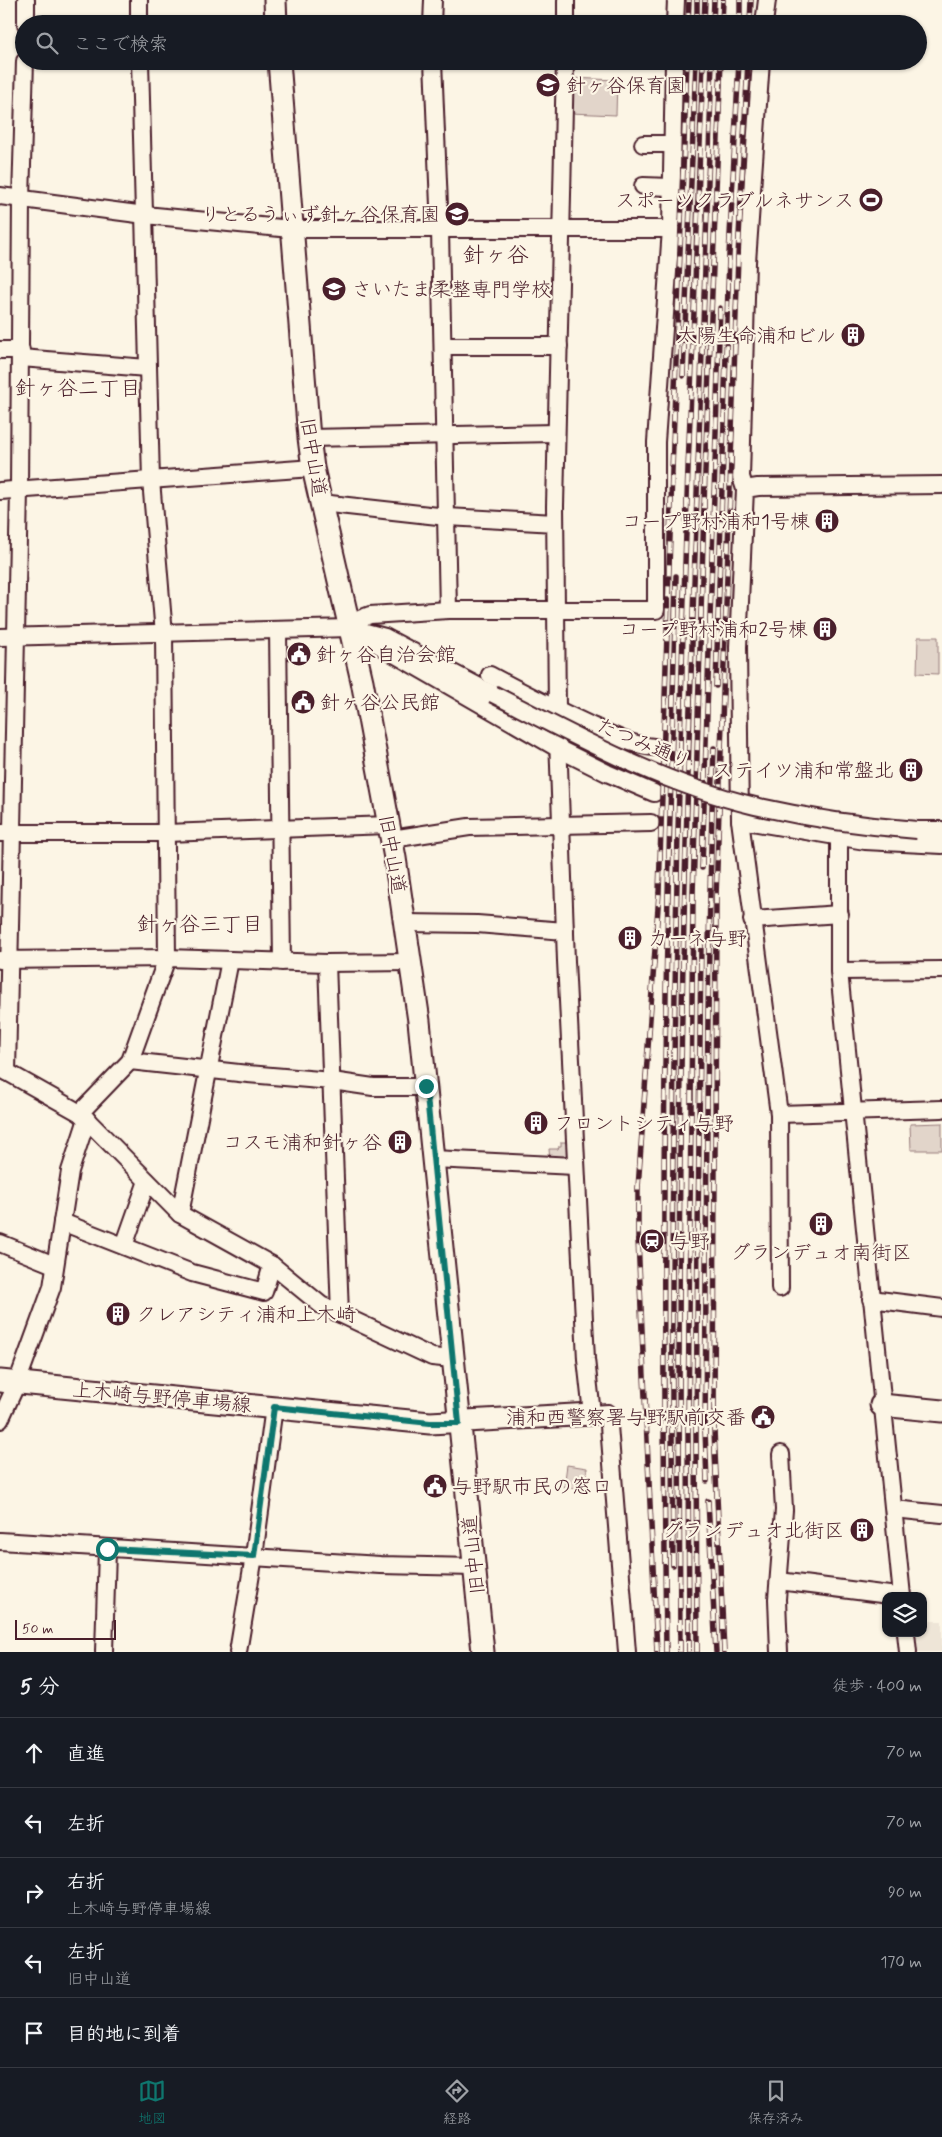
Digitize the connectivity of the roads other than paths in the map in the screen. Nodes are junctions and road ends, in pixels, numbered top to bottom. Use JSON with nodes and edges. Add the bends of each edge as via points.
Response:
{"nodes":[{"id":1,"x":26,"y":0,"type":"edge"},
{"id":2,"x":139,"y":0,"type":"edge"},
{"id":3,"x":275,"y":0,"type":"edge"},
{"id":4,"x":433,"y":0,"type":"edge"},
{"id":5,"x":566,"y":0,"type":"edge"},
{"id":6,"x":676,"y":0,"type":"edge"},
{"id":7,"x":766,"y":0,"type":"edge"},
{"id":8,"x":26,"y":15,"type":"edge"},
{"id":9,"x":140,"y":15,"type":"edge"},
{"id":10,"x":276,"y":15,"type":"edge"},
{"id":11,"x":432,"y":15,"type":"edge"},
{"id":12,"x":566,"y":15,"type":"edge"},
{"id":13,"x":676,"y":15,"type":"edge"},
{"id":14,"x":765,"y":15,"type":"edge"},
{"id":15,"x":25,"y":70,"type":"edge"},
{"id":16,"x":140,"y":70,"type":"edge"},
{"id":17,"x":280,"y":70,"type":"edge"},
{"id":18,"x":432,"y":70,"type":"edge"},
{"id":19,"x":565,"y":70,"type":"edge"},
{"id":20,"x":674,"y":70,"type":"edge"},
{"id":21,"x":760,"y":70,"type":"edge"},
{"id":22,"x":643,"y":144,"type":"dead end"},
{"id":23,"x":671,"y":144,"type":"junction"},
{"id":24,"x":642,"y":186,"type":"dead end"},
{"id":25,"x":671,"y":187,"type":"junction"},
{"id":26,"x":0,"y":196,"type":"edge"},
{"id":27,"x":21,"y":198,"type":"junction"},
{"id":28,"x":144,"y":215,"type":"junction"},
{"id":29,"x":560,"y":228,"type":"junction"},
{"id":30,"x":291,"y":229,"type":"junction"},
{"id":31,"x":671,"y":229,"type":"junction"},
{"id":32,"x":440,"y":230,"type":"junction"},
{"id":33,"x":443,"y":346,"type":"junction"},
{"id":34,"x":559,"y":346,"type":"junction"},
{"id":35,"x":0,"y":350,"type":"edge"},
{"id":36,"x":21,"y":354,"type":"junction"},
{"id":37,"x":147,"y":368,"type":"junction"},
{"id":38,"x":556,"y":433,"type":"junction"},
{"id":39,"x":444,"y":434,"type":"junction"},
{"id":40,"x":309,"y":438,"type":"junction"},
{"id":41,"x":313,"y":468,"type":"junction"},
{"id":42,"x":151,"y":480,"type":"junction"},
{"id":43,"x":942,"y":485,"type":"edge"},
{"id":44,"x":752,"y":488,"type":"junction"},
{"id":45,"x":19,"y":490,"type":"junction"},
{"id":46,"x":0,"y":491,"type":"edge"},
{"id":47,"x":321,"y":504,"type":"junction"},
{"id":48,"x":447,"y":517,"type":"junction"},
{"id":49,"x":555,"y":523,"type":"junction"},
{"id":50,"x":448,"y":610,"type":"junction"},
{"id":51,"x":556,"y":610,"type":"junction"},
{"id":52,"x":350,"y":628,"type":"junction"},
{"id":53,"x":278,"y":631,"type":"junction"},
{"id":54,"x":164,"y":634,"type":"junction"},
{"id":55,"x":8,"y":637,"type":"edge"},
{"id":56,"x":490,"y":675,"type":"dead end"},
{"id":57,"x":557,"y":710,"type":"junction"},
{"id":58,"x":654,"y":747,"type":"dead end"},
{"id":59,"x":559,"y":749,"type":"junction"},
{"id":60,"x":6,"y":788,"type":"edge"},
{"id":61,"x":654,"y":793,"type":"dead end"},
{"id":62,"x":740,"y":820,"type":"junction"},
{"id":63,"x":651,"y":823,"type":"dead end"},
{"id":64,"x":560,"y":824,"type":"junction"},
{"id":65,"x":282,"y":829,"type":"junction"},
{"id":66,"x":942,"y":830,"type":"edge"},
{"id":67,"x":390,"y":832,"type":"junction"},
{"id":68,"x":166,"y":833,"type":"junction"},
{"id":69,"x":6,"y":834,"type":"edge"},
{"id":70,"x":839,"y":837,"type":"junction"},
{"id":71,"x":942,"y":845,"type":"edge"},
{"id":72,"x":840,"y":914,"type":"junction"},
{"id":73,"x":752,"y":920,"type":"junction"},
{"id":74,"x":405,"y":923,"type":"junction"},
{"id":75,"x":565,"y":931,"type":"junction"},
{"id":76,"x":167,"y":958,"type":"junction"},
{"id":77,"x":5,"y":960,"type":"edge"},
{"id":78,"x":230,"y":960,"type":"junction"},
{"id":79,"x":282,"y":962,"type":"junction"},
{"id":80,"x":410,"y":962,"type":"junction"},
{"id":81,"x":327,"y":963,"type":"junction"},
{"id":82,"x":942,"y":970,"type":"edge"},
{"id":83,"x":839,"y":971,"type":"junction"},
{"id":84,"x":130,"y":1061,"type":"junction"},
{"id":85,"x":3,"y":1070,"type":"edge"},
{"id":86,"x":208,"y":1070,"type":"junction"},
{"id":87,"x":332,"y":1081,"type":"junction"},
{"id":88,"x":426,"y":1086,"type":"junction"},
{"id":89,"x":942,"y":1109,"type":"edge"},
{"id":90,"x":852,"y":1112,"type":"junction"},
{"id":91,"x":779,"y":1114,"type":"junction"},
{"id":92,"x":83,"y":1116,"type":"junction"},
{"id":93,"x":433,"y":1159,"type":"junction"},
{"id":94,"x":575,"y":1166,"type":"junction"},
{"id":95,"x":147,"y":1180,"type":"junction"},
{"id":96,"x":180,"y":1214,"type":"junction"},
{"id":97,"x":62,"y":1222,"type":"junction"},
{"id":98,"x":0,"y":1243,"type":"edge"},
{"id":99,"x":124,"y":1246,"type":"junction"},
{"id":100,"x":54,"y":1265,"type":"junction"},
{"id":101,"x":272,"y":1266,"type":"junction"},
{"id":102,"x":780,"y":1288,"type":"dead end"},
{"id":103,"x":871,"y":1299,"type":"junction"},
{"id":104,"x":942,"y":1308,"type":"edge"},
{"id":105,"x":340,"y":1314,"type":"junction"},
{"id":106,"x":453,"y":1359,"type":"junction"},
{"id":107,"x":8,"y":1382,"type":"edge"},
{"id":108,"x":882,"y":1405,"type":"junction"},
{"id":109,"x":274,"y":1407,"type":"junction"},
{"id":110,"x":942,"y":1411,"type":"edge"},
{"id":111,"x":592,"y":1414,"type":"junction"},
{"id":112,"x":0,"y":1420,"type":"edge"},
{"id":113,"x":459,"y":1423,"type":"junction"},
{"id":114,"x":781,"y":1454,"type":"dead end"},
{"id":115,"x":894,"y":1509,"type":"junction"},
{"id":116,"x":942,"y":1514,"type":"edge"},
{"id":117,"x":0,"y":1541,"type":"edge"},
{"id":118,"x":107,"y":1549,"type":"junction"},
{"id":119,"x":254,"y":1556,"type":"junction"},
{"id":120,"x":475,"y":1567,"type":"junction"},
{"id":121,"x":779,"y":1581,"type":"junction"},
{"id":122,"x":902,"y":1592,"type":"edge"},
{"id":123,"x":882,"y":1594,"type":"edge"},
{"id":124,"x":906,"y":1637,"type":"edge"},
{"id":125,"x":104,"y":1652,"type":"edge"},
{"id":126,"x":238,"y":1652,"type":"edge"},
{"id":127,"x":483,"y":1652,"type":"edge"},
{"id":128,"x":627,"y":1652,"type":"edge"},
{"id":129,"x":779,"y":1652,"type":"edge"},
{"id":130,"x":908,"y":1652,"type":"edge"}],
"edges":[{"from":1,"to":8,"type":"street"},
{"from":2,"to":9,"type":"street"},
{"from":3,"to":10,"type":"main road"},
{"from":4,"to":11,"type":"street"},
{"from":5,"to":12,"type":"street"},
{"from":6,"to":13,"type":"street"},
{"from":7,"to":14,"type":"street"},
{"from":15,"to":27,"type":"street"},
{"from":16,"to":28,"type":"street"},
{"from":17,"to":30,"type":"main road","name":"旧中山道"},
{"from":18,"to":32,"type":"street"},
{"from":19,"to":29,"type":"street"},
{"from":20,"to":23,"type":"street"},
{"from":21,"to":44,"type":"street","via":[[747,262],[741,477]]},
{"from":22,"to":23,"type":"street"},
{"from":23,"to":25,"type":"street"},
{"from":24,"to":25,"type":"street"},
{"from":25,"to":31,"type":"street"},
{"from":26,"to":27,"type":"street"},
{"from":27,"to":28,"type":"street"},
{"from":27,"to":36,"type":"street"},
{"from":28,"to":30,"type":"street"},
{"from":28,"to":37,"type":"street"},
{"from":29,"to":31,"type":"street"},
{"from":29,"to":32,"type":"street"},
{"from":29,"to":34,"type":"street"},
{"from":30,"to":32,"type":"street"},
{"from":30,"to":40,"type":"main road","name":"旧中山道"},
{"from":31,"to":51,"type":"street","via":[[656,442],[656,610]]},
{"from":32,"to":33,"type":"street"},
{"from":33,"to":34,"type":"street"},
{"from":33,"to":39,"type":"street"},
{"from":34,"to":38,"type":"street"},
{"from":35,"to":36,"type":"street"},
{"from":36,"to":37,"type":"street"},
{"from":36,"to":45,"type":"street"},
{"from":37,"to":42,"type":"street"},
{"from":38,"to":39,"type":"street"},
{"from":38,"to":49,"type":"street"},
{"from":39,"to":40,"type":"street"},
{"from":39,"to":48,"type":"street"},
{"from":40,"to":41,"type":"main road","name":"旧中山道"},
{"from":41,"to":42,"type":"street"},
{"from":41,"to":47,"type":"main road","name":"旧中山道"},
{"from":42,"to":45,"type":"street"},
{"from":42,"to":54,"type":"street"},
{"from":43,"to":44,"type":"street"},
{"from":44,"to":62,"type":"street","via":[[738,648]]},
{"from":45,"to":46,"type":"street"},
{"from":45,"to":55,"type":"street"},
{"from":47,"to":48,"type":"street"},
{"from":47,"to":52,"type":"main road","name":"旧中山道"},
{"from":48,"to":49,"type":"street"},
{"from":48,"to":50,"type":"street"},
{"from":49,"to":51,"type":"street"},
{"from":50,"to":51,"type":"street"},
{"from":50,"to":52,"type":"street","via":[[370,614]]},
{"from":51,"to":57,"type":"street"},
{"from":52,"to":53,"type":"street","name":"たつみ通り"},
{"from":52,"to":59,"type":"street"},
{"from":52,"to":66,"type":"street","name":"たつみ通り","bridge":true,"via":[[385,637],[609,752],[697,788],[754,806],[868,827]]},
{"from":52,"to":67,"type":"main road","name":"旧中山道"},
{"from":53,"to":54,"type":"street","name":"たつみ通り"},
{"from":53,"to":65,"type":"street"},
{"from":54,"to":55,"type":"street","name":"たつみ通り"},
{"from":54,"to":68,"type":"street"},
{"from":55,"to":60,"type":"street"},
{"from":56,"to":57,"type":"street"},
{"from":57,"to":58,"type":"street","via":[[636,745]]},
{"from":57,"to":59,"type":"street"},
{"from":59,"to":61,"type":"street"},
{"from":59,"to":64,"type":"street"},
{"from":60,"to":69,"type":"street"},
{"from":62,"to":70,"type":"street"},
{"from":62,"to":73,"type":"street"},
{"from":63,"to":64,"type":"street"},
{"from":64,"to":67,"type":"street"},
{"from":64,"to":75,"type":"street"},
{"from":65,"to":67,"type":"street"},
{"from":65,"to":68,"type":"street"},
{"from":65,"to":79,"type":"street"},
{"from":67,"to":74,"type":"main road","name":"旧中山道"},
{"from":68,"to":69,"type":"street"},
{"from":68,"to":76,"type":"street"},
{"from":69,"to":77,"type":"street"},
{"from":70,"to":71,"type":"street"},
{"from":70,"to":72,"type":"street"},
{"from":72,"to":73,"type":"street"},
{"from":72,"to":83,"type":"street"},
{"from":73,"to":91,"type":"street"},
{"from":74,"to":75,"type":"street","via":[[477,924]]},
{"from":74,"to":80,"type":"main road","name":"旧中山道"},
{"from":75,"to":94,"type":"street"},
{"from":76,"to":77,"type":"street"},
{"from":76,"to":78,"type":"street"},
{"from":76,"to":84,"type":"street"},
{"from":77,"to":85,"type":"street"},
{"from":78,"to":79,"type":"street"},
{"from":78,"to":86,"type":"street"},
{"from":79,"to":81,"type":"street"},
{"from":80,"to":81,"type":"street"},
{"from":80,"to":88,"type":"main road","name":"旧中山道"},
{"from":81,"to":87,"type":"street"},
{"from":82,"to":83,"type":"street"},
{"from":83,"to":90,"type":"street"},
{"from":84,"to":86,"type":"street"},
{"from":84,"to":92,"type":"street"},
{"from":85,"to":92,"type":"street"},
{"from":86,"to":87,"type":"street"},
{"from":86,"to":96,"type":"street"},
{"from":87,"to":88,"type":"street","via":[[373,1087]]},
{"from":87,"to":105,"type":"street"},
{"from":88,"to":93,"type":"main road","name":"旧中山道"},
{"from":89,"to":90,"type":"street"},
{"from":90,"to":91,"type":"street"},
{"from":90,"to":103,"type":"street"},
{"from":91,"to":102,"type":"street"},
{"from":92,"to":95,"type":"street"},
{"from":92,"to":97,"type":"street"},
{"from":93,"to":94,"type":"street"},
{"from":93,"to":106,"type":"main road","name":"旧中山道"},
{"from":94,"to":111,"type":"street"},
{"from":95,"to":96,"type":"street"},
{"from":95,"to":99,"type":"street"},
{"from":96,"to":101,"type":"street"},
{"from":97,"to":99,"type":"street"},
{"from":97,"to":100,"type":"street"},
{"from":98,"to":100,"type":"street"},
{"from":99,"to":101,"type":"street","via":[[192,1273],[264,1292]]},
{"from":100,"to":107,"type":"street","via":[[52,1287]]},
{"from":101,"to":105,"type":"street","via":[[304,1293]]},
{"from":103,"to":104,"type":"street"},
{"from":103,"to":108,"type":"street"},
{"from":105,"to":106,"type":"street","via":[[432,1357]]},
{"from":106,"to":113,"type":"main road","name":"旧中山道"},
{"from":107,"to":109,"type":"main road","name":"上木崎与野停車場線"},
{"from":107,"to":112,"type":"street"},
{"from":108,"to":110,"type":"main road"},
{"from":108,"to":115,"type":"street"},
{"from":109,"to":113,"type":"main road","name":"上木崎与野停車場線"},
{"from":109,"to":119,"type":"street"},
{"from":111,"to":113,"type":"main road","name":"上木崎与野停車場線"},
{"from":111,"to":128,"type":"street","via":[[608,1413]]},
{"from":113,"to":120,"type":"main road","name":"旧中山道"},
{"from":114,"to":121,"type":"street","via":[[784,1510]]},
{"from":115,"to":116,"type":"street"},
{"from":115,"to":122,"type":"street"},
{"from":117,"to":118,"type":"street"},
{"from":118,"to":119,"type":"street"},
{"from":118,"to":125,"type":"street"},
{"from":119,"to":120,"type":"street","via":[[380,1565]]},
{"from":119,"to":126,"type":"street"},
{"from":120,"to":127,"type":"main road","name":"旧中山道"},
{"from":121,"to":123,"type":"street"},
{"from":121,"to":129,"type":"street"},
{"from":124,"to":130,"type":"street"}]}
